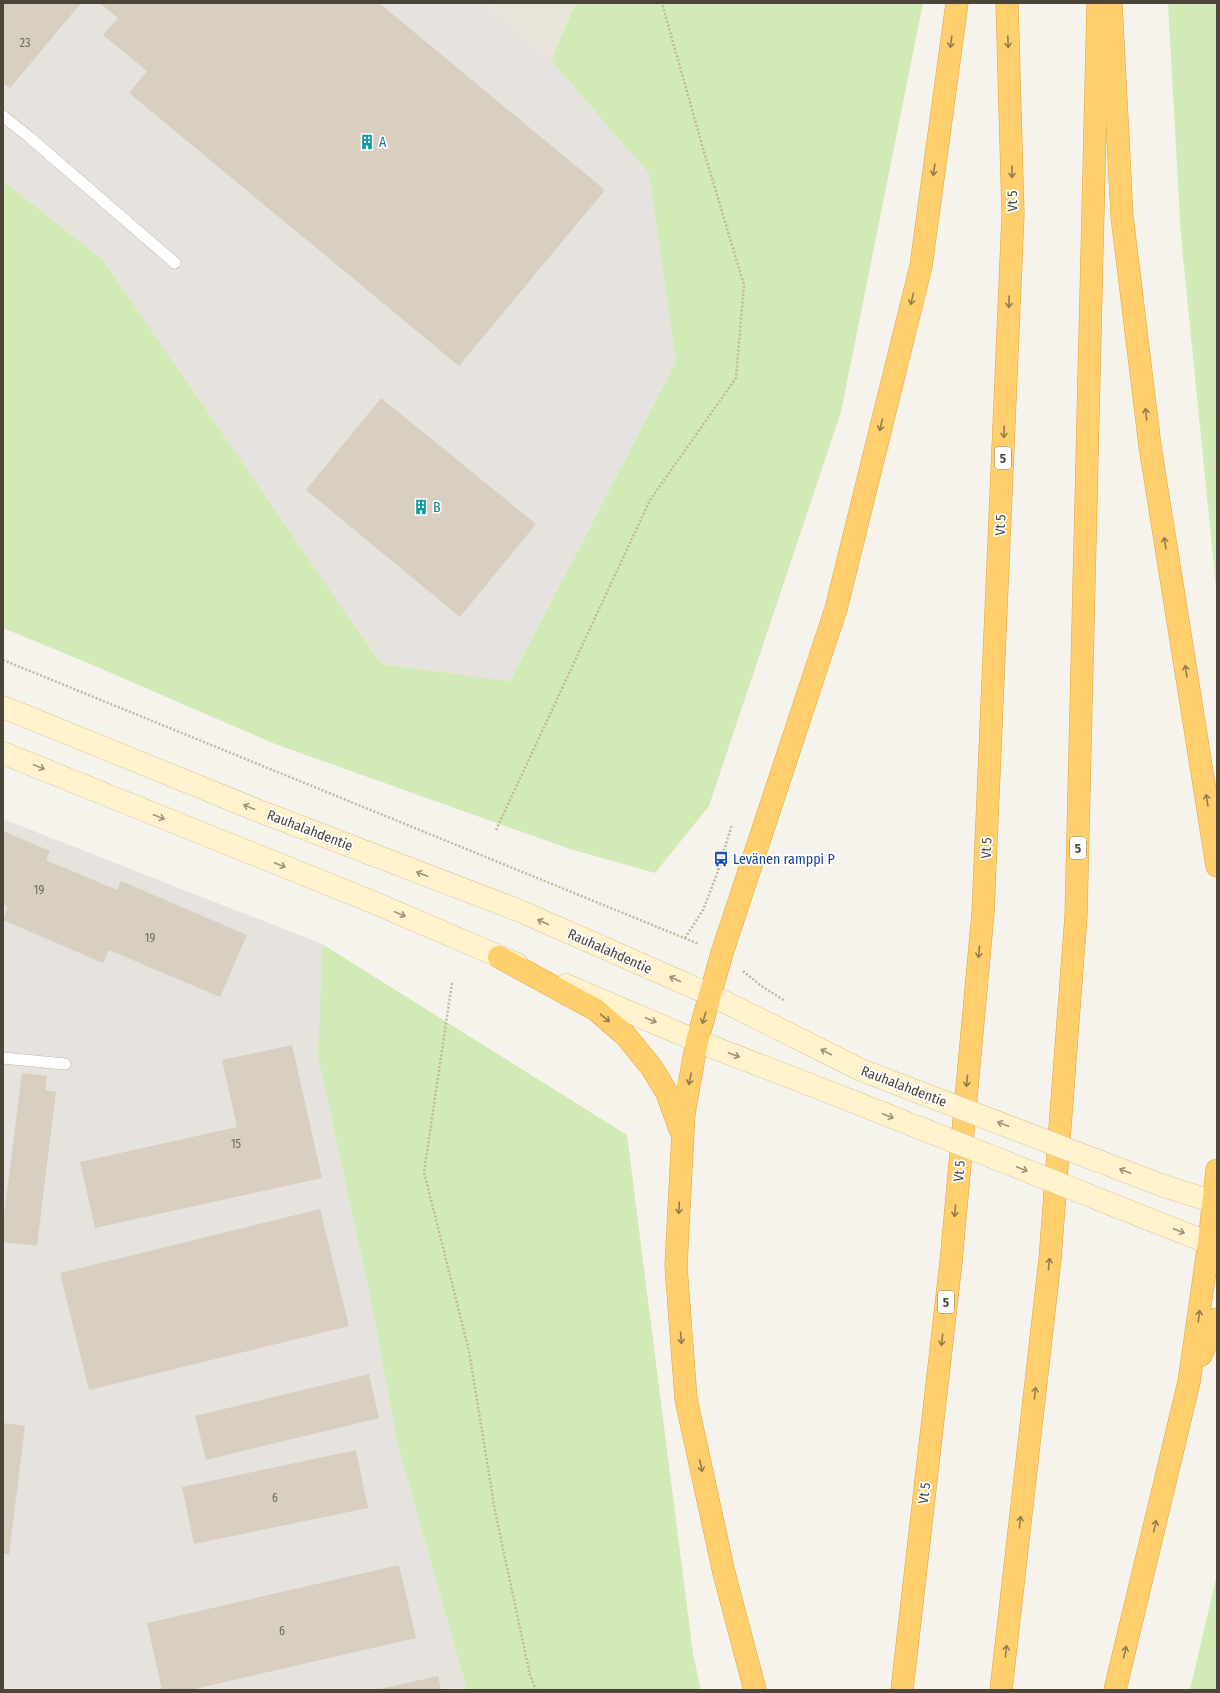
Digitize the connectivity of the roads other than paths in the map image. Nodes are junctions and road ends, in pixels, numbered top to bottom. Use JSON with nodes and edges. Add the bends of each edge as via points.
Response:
{"nodes":[{"id":1,"x":957,"y":3,"type":"edge"},
{"id":2,"x":1007,"y":3,"type":"edge"},
{"id":3,"x":1098,"y":3,"type":"edge"},
{"id":4,"x":1111,"y":3,"type":"edge"},
{"id":5,"x":3,"y":116,"type":"edge"},
{"id":6,"x":175,"y":263,"type":"dead end"},
{"id":7,"x":3,"y":707,"type":"edge"},
{"id":8,"x":3,"y":753,"type":"edge"},
{"id":9,"x":1217,"y":866,"type":"edge"},
{"id":10,"x":499,"y":957,"type":"junction"},
{"id":11,"x":711,"y":995,"type":"junction"},
{"id":12,"x":698,"y":1041,"type":"junction"},
{"id":13,"x":3,"y":1058,"type":"edge"},
{"id":14,"x":65,"y":1064,"type":"dead end"},
{"id":15,"x":682,"y":1136,"type":"junction"},
{"id":16,"x":1217,"y":1170,"type":"edge"},
{"id":17,"x":1215,"y":1203,"type":"edge"},
{"id":18,"x":1213,"y":1244,"type":"edge"},
{"id":19,"x":1217,"y":1319,"type":"edge"},
{"id":20,"x":1189,"y":1382,"type":"junction"},
{"id":21,"x":755,"y":1690,"type":"edge"},
{"id":22,"x":902,"y":1690,"type":"edge"},
{"id":23,"x":1001,"y":1690,"type":"edge"},
{"id":24,"x":1115,"y":1690,"type":"edge"}],
"edges":[{"from":1,"to":11,"type":"highway","one_way":true,"via":[[920,266],[844,578],[834,616],[722,953]]},
{"from":2,"to":22,"type":"highway","name":"Vt 5","number":"5","one_way":true,"via":[[1013,215],[983,913],[951,1262]]},
{"from":23,"to":3,"type":"highway","number":"5","one_way":true,"via":[[1050,1259],[1076,916]]},
{"from":9,"to":4,"type":"highway","one_way":true,"via":[[1148,431],[1122,216]]},
{"from":5,"to":6,"type":"lane"},
{"from":11,"to":7,"type":"main road","name":"Rauhalahdentie","one_way":true,"via":[[520,911],[259,811]]},
{"from":8,"to":10,"type":"main road","one_way":true,"via":[[370,901]]},
{"from":10,"to":12,"type":"main road","one_way":true},
{"from":10,"to":15,"type":"highway","one_way":true,"via":[[596,1010],[626,1036],[652,1068],[667,1093]]},
{"from":11,"to":12,"type":"highway","one_way":true},
{"from":17,"to":11,"type":"main road","name":"Rauhalahdentie","one_way":true,"bridge":true,"via":[[1161,1185],[861,1070]]},
{"from":12,"to":15,"type":"highway","one_way":true},
{"from":12,"to":18,"type":"main road","one_way":true,"bridge":true},
{"from":13,"to":14,"type":"lane"},
{"from":15,"to":21,"type":"highway","one_way":true,"via":[[676,1266],[686,1399],[724,1573]]},
{"from":16,"to":17,"type":"highway"},
{"from":17,"to":18,"type":"highway"},
{"from":20,"to":18,"type":"highway","one_way":true},
{"from":19,"to":20,"type":"highway"},
{"from":24,"to":20,"type":"highway","one_way":true}]}
